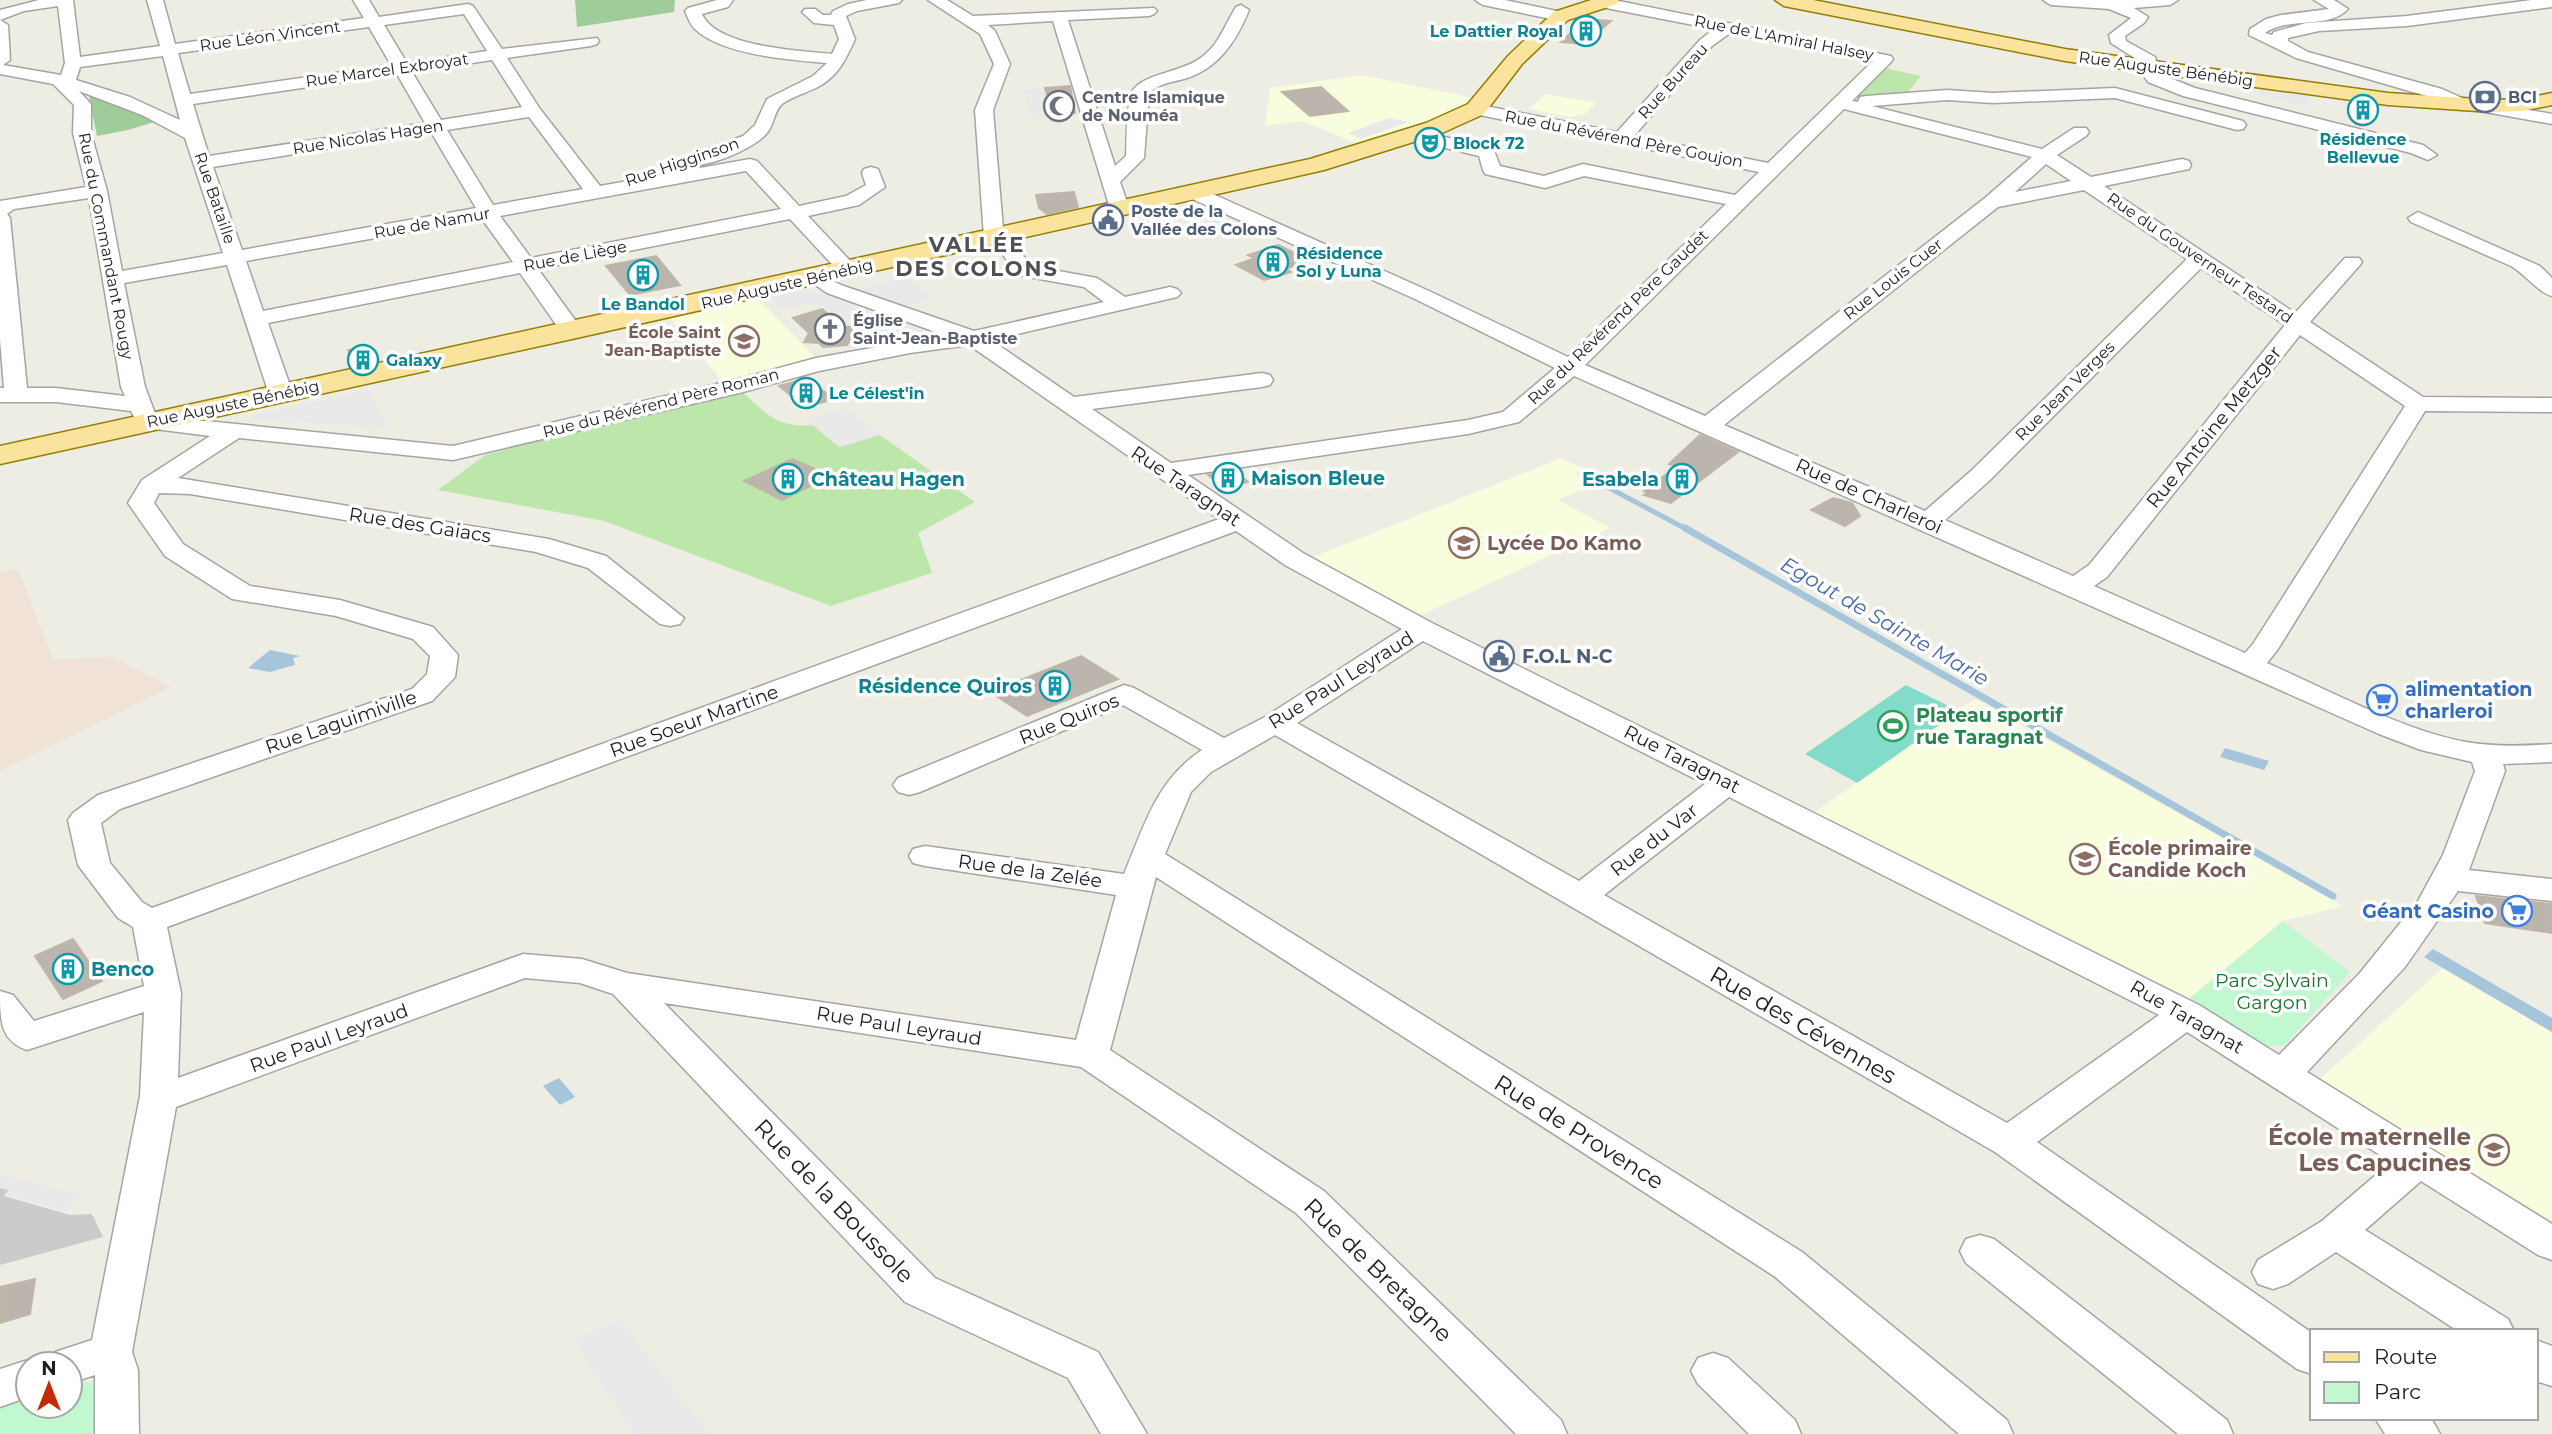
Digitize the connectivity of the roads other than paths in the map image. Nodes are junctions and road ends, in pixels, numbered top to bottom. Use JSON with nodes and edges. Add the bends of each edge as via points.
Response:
{"nodes":[{"id":1,"x":155,"y":0,"type":"edge"},
{"id":2,"x":361,"y":0,"type":"edge"},
{"id":3,"x":725,"y":0,"type":"edge"},
{"id":4,"x":894,"y":0,"type":"edge"},
{"id":5,"x":936,"y":0,"type":"edge"},
{"id":6,"x":1483,"y":0,"type":"edge"},
{"id":7,"x":1784,"y":0,"type":"edge"},
{"id":8,"x":2051,"y":0,"type":"edge"},
{"id":9,"x":2170,"y":0,"type":"edge"},
{"id":10,"x":2322,"y":0,"type":"edge"},
{"id":11,"x":2451,"y":0,"type":"edge"},
{"id":12,"x":65,"y":1,"type":"edge"},
{"id":13,"x":1605,"y":1,"type":"edge"},
{"id":14,"x":2552,"y":2,"type":"edge"},
{"id":15,"x":471,"y":4,"type":"edge"},
{"id":16,"x":2112,"y":5,"type":"junction"},
{"id":17,"x":1149,"y":10,"type":"dead end"},
{"id":18,"x":1241,"y":10,"type":"dead end"},
{"id":19,"x":2485,"y":10,"type":"junction"},
{"id":20,"x":810,"y":12,"type":"dead end"},
{"id":21,"x":0,"y":15,"type":"edge"},
{"id":22,"x":1059,"y":16,"type":"junction"},
{"id":23,"x":1561,"y":16,"type":"junction"},
{"id":24,"x":840,"y":20,"type":"junction"},
{"id":25,"x":970,"y":21,"type":"junction"},
{"id":26,"x":375,"y":22,"type":"junction"},
{"id":27,"x":0,"y":25,"type":"edge"},
{"id":28,"x":1728,"y":27,"type":"junction"},
{"id":29,"x":591,"y":41,"type":"dead end"},
{"id":30,"x":2280,"y":43,"type":"junction"},
{"id":31,"x":170,"y":50,"type":"junction"},
{"id":32,"x":497,"y":54,"type":"junction"},
{"id":33,"x":839,"y":59,"type":"junction"},
{"id":34,"x":1885,"y":59,"type":"joint"},
{"id":35,"x":73,"y":63,"type":"junction"},
{"id":36,"x":1,"y":65,"type":"edge"},
{"id":37,"x":2148,"y":67,"type":"junction"},
{"id":38,"x":402,"y":68,"type":"junction"},
{"id":39,"x":60,"y":82,"type":"junction"},
{"id":40,"x":2428,"y":97,"type":"junction"},
{"id":41,"x":183,"y":100,"type":"junction"},
{"id":42,"x":1841,"y":103,"type":"junction"},
{"id":43,"x":2471,"y":106,"type":"junction"},
{"id":44,"x":1476,"y":109,"type":"junction"},
{"id":45,"x":533,"y":111,"type":"junction"},
{"id":46,"x":2549,"y":112,"type":"edge"},
{"id":47,"x":2236,"y":125,"type":"dead end"},
{"id":48,"x":437,"y":126,"type":"junction"},
{"id":49,"x":2080,"y":132,"type":"dead end"},
{"id":50,"x":193,"y":135,"type":"junction"},
{"id":51,"x":1414,"y":135,"type":"junction"},
{"id":52,"x":1622,"y":138,"type":"junction"},
{"id":53,"x":2045,"y":155,"type":"junction"},
{"id":54,"x":2428,"y":155,"type":"dead end"},
{"id":55,"x":204,"y":163,"type":"junction"},
{"id":56,"x":2182,"y":165,"type":"dead end"},
{"id":57,"x":1772,"y":169,"type":"junction"},
{"id":58,"x":871,"y":173,"type":"dead end"},
{"id":59,"x":1112,"y":179,"type":"junction"},
{"id":60,"x":2090,"y":184,"type":"junction"},
{"id":61,"x":97,"y":191,"type":"junction"},
{"id":62,"x":595,"y":192,"type":"junction"},
{"id":63,"x":1197,"y":194,"type":"junction"},
{"id":64,"x":1739,"y":201,"type":"junction"},
{"id":65,"x":1992,"y":202,"type":"junction"},
{"id":66,"x":1125,"y":208,"type":"junction"},
{"id":67,"x":0,"y":210,"type":"edge"},
{"id":68,"x":793,"y":212,"type":"junction"},
{"id":69,"x":488,"y":213,"type":"junction"},
{"id":70,"x":0,"y":218,"type":"edge"},
{"id":71,"x":2418,"y":218,"type":"dead end"},
{"id":72,"x":998,"y":236,"type":"junction"},
{"id":73,"x":235,"y":258,"type":"junction"},
{"id":74,"x":2199,"y":258,"type":"junction"},
{"id":75,"x":2352,"y":262,"type":"dead end"},
{"id":76,"x":526,"y":265,"type":"junction"},
{"id":77,"x":848,"y":270,"type":"junction"},
{"id":78,"x":814,"y":277,"type":"junction"},
{"id":79,"x":114,"y":279,"type":"junction"},
{"id":80,"x":2552,"y":290,"type":"edge"},
{"id":81,"x":1170,"y":293,"type":"dead end"},
{"id":82,"x":1121,"y":304,"type":"junction"},
{"id":83,"x":255,"y":319,"type":"junction"},
{"id":84,"x":2297,"y":324,"type":"junction"},
{"id":85,"x":572,"y":331,"type":"junction"},
{"id":86,"x":973,"y":338,"type":"junction"},
{"id":87,"x":1571,"y":366,"type":"junction"},
{"id":88,"x":1262,"y":380,"type":"dead end"},
{"id":89,"x":281,"y":394,"type":"junction"},
{"id":90,"x":8,"y":395,"type":"edge"},
{"id":91,"x":2418,"y":404,"type":"junction"},
{"id":92,"x":1068,"y":405,"type":"junction"},
{"id":93,"x":2552,"y":405,"type":"edge"},
{"id":94,"x":143,"y":414,"type":"junction"},
{"id":95,"x":1706,"y":425,"type":"junction"},
{"id":96,"x":237,"y":429,"type":"junction"},
{"id":97,"x":0,"y":455,"type":"edge"},
{"id":98,"x":1164,"y":471,"type":"junction"},
{"id":99,"x":151,"y":485,"type":"junction"},
{"id":100,"x":1239,"y":521,"type":"junction"},
{"id":101,"x":1928,"y":522,"type":"junction"},
{"id":102,"x":2074,"y":589,"type":"junction"},
{"id":103,"x":670,"y":618,"type":"dead end"},
{"id":104,"x":1422,"y":629,"type":"junction"},
{"id":105,"x":2248,"y":666,"type":"junction"},
{"id":106,"x":1276,"y":723,"type":"junction"},
{"id":107,"x":1223,"y":750,"type":"junction"},
{"id":108,"x":2552,"y":753,"type":"edge"},
{"id":109,"x":2485,"y":756,"type":"junction"},
{"id":110,"x":1727,"y":783,"type":"junction"},
{"id":111,"x":909,"y":785,"type":"dead end"},
{"id":112,"x":925,"y":856,"type":"dead end"},
{"id":113,"x":1141,"y":872,"type":"junction"},
{"id":114,"x":2448,"y":879,"type":"junction"},
{"id":115,"x":2552,"y":890,"type":"edge"},
{"id":116,"x":1580,"y":897,"type":"junction"},
{"id":117,"x":149,"y":921,"type":"junction"},
{"id":118,"x":625,"y":985,"type":"junction"},
{"id":119,"x":163,"y":993,"type":"junction"},
{"id":120,"x":0,"y":1004,"type":"edge"},
{"id":121,"x":2186,"y":1014,"type":"junction"},
{"id":122,"x":1090,"y":1055,"type":"junction"},
{"id":123,"x":2283,"y":1074,"type":"junction"},
{"id":124,"x":159,"y":1096,"type":"junction"},
{"id":125,"x":2009,"y":1142,"type":"junction"},
{"id":126,"x":2420,"y":1160,"type":"junction"},
{"id":127,"x":2336,"y":1232,"type":"junction"},
{"id":128,"x":2552,"y":1244,"type":"edge"},
{"id":129,"x":1980,"y":1251,"type":"dead end"},
{"id":130,"x":2273,"y":1272,"type":"dead end"},
{"id":131,"x":2490,"y":1329,"type":"edge"},
{"id":132,"x":111,"y":1352,"type":"junction"},
{"id":133,"x":2310,"y":1355,"type":"edge"},
{"id":134,"x":84,"y":1361,"type":"edge"},
{"id":135,"x":1713,"y":1371,"type":"dead end"},
{"id":136,"x":2400,"y":1420,"type":"edge"},
{"id":137,"x":117,"y":1434,"type":"edge"},
{"id":138,"x":1125,"y":1434,"type":"edge"},
{"id":139,"x":1545,"y":1434,"type":"edge"},
{"id":140,"x":1779,"y":1434,"type":"edge"},
{"id":141,"x":1991,"y":1434,"type":"edge"},
{"id":142,"x":2211,"y":1434,"type":"edge"},
{"id":143,"x":2418,"y":1434,"type":"edge"}],
"edges":[{"from":1,"to":31,"type":"street","name":"Rue Bataille"},
{"from":2,"to":26,"type":"street"},
{"from":3,"to":33,"type":"street","via":[[693,10],[700,25],[767,51]]},
{"from":4,"to":24,"type":"street","via":[[844,9],[838,15]]},
{"from":5,"to":25,"type":"street"},
{"from":6,"to":23,"type":"street"},
{"from":7,"to":37,"type":"main road","name":"Rue Auguste Bénébig"},
{"from":8,"to":16,"type":"street"},
{"from":9,"to":16,"type":"street"},
{"from":10,"to":30,"type":"street","via":[[2340,9],[2262,25],[2256,32]]},
{"from":11,"to":19,"type":"street"},
{"from":12,"to":21,"type":"street"},
{"from":12,"to":35,"type":"street"},
{"from":13,"to":23,"type":"main road","name":"Rue Auguste Bénébig"},
{"from":13,"to":28,"type":"street","name":"Rue de L'Amiral Halsey"},
{"from":14,"to":19,"type":"street"},
{"from":15,"to":26,"type":"street","name":"Rue Léon Vincent"},
{"from":15,"to":32,"type":"street"},
{"from":16,"to":37,"type":"street","via":[[2140,17],[2117,39],[2149,60]]},
{"from":17,"to":22,"type":"street"},
{"from":18,"to":59,"type":"street","via":[[1232,35],[1216,56],[1195,70],[1145,86],[1140,93],[1135,158]]},
{"from":19,"to":30,"type":"street","via":[[2293,30],[2280,35]]},
{"from":20,"to":24,"type":"street","via":[[819,20]]},
{"from":22,"to":25,"type":"street"},
{"from":22,"to":59,"type":"street"},
{"from":23,"to":44,"type":"main road","name":"Rue Auguste Bénébig","via":[[1515,60]]},
{"from":24,"to":33,"type":"street","via":[[847,39]]},
{"from":25,"to":72,"type":"street","via":[[987,31],[1002,64],[984,110]]},
{"from":26,"to":31,"type":"street","name":"Rue Léon Vincent"},
{"from":26,"to":38,"type":"street"},
{"from":27,"to":36,"type":"street"},
{"from":28,"to":34,"type":"street","name":"Rue de L'Amiral Halsey"},
{"from":28,"to":52,"type":"street","name":"Rue Bureau","via":[[1706,43]]},
{"from":29,"to":32,"type":"street","name":"Rue Marcel Exbroyat"},
{"from":30,"to":40,"type":"street","via":[[2302,55]]},
{"from":31,"to":35,"type":"street","name":"Rue Léon Vincent"},
{"from":31,"to":41,"type":"street","name":"Rue Bataille"},
{"from":32,"to":38,"type":"street","name":"Rue Marcel Exbroyat"},
{"from":32,"to":45,"type":"street"},
{"from":33,"to":62,"type":"street","name":"Rue Higginson","via":[[825,76],[769,107],[763,127],[753,137]]},
{"from":34,"to":42,"type":"street","name":"Rue du Révérend Père Gaudet"},
{"from":35,"to":39,"type":"street","via":[[69,78]]},
{"from":36,"to":39,"type":"street"},
{"from":37,"to":40,"type":"main road","name":"Rue Auguste Bénébig"},
{"from":37,"to":54,"type":"street","via":[[2154,78],[2189,92]]},
{"from":38,"to":41,"type":"street","name":"Rue Marcel Exbroyat"},
{"from":38,"to":48,"type":"street"},
{"from":39,"to":50,"type":"street","via":[[115,97],[160,115]]},
{"from":39,"to":61,"type":"street","name":"Rue du Commandant Rougy","via":[[82,103],[82,133]]},
{"from":40,"to":43,"type":"main road","name":"Rue Auguste Bénébig"},
{"from":41,"to":50,"type":"street","name":"Rue Bataille"},
{"from":42,"to":47,"type":"street","via":[[1947,95],[1993,98],[2115,93]]},
{"from":42,"to":53,"type":"street","name":"Rue du Gouverneur Testard"},
{"from":42,"to":57,"type":"street","name":"Rue du Révérend Père Gaudet"},
{"from":43,"to":46,"type":"street"},
{"from":43,"to":46,"type":"main road","name":"Rue Auguste Bénébig"},
{"from":44,"to":51,"type":"main road","name":"Rue Auguste Bénébig"},
{"from":44,"to":52,"type":"street","name":"Rue du Révérend Père Goujon"},
{"from":45,"to":48,"type":"street","name":"Rue Nicolas Hagen"},
{"from":45,"to":62,"type":"street"},
{"from":48,"to":55,"type":"street","name":"Rue Nicolas Hagen"},
{"from":48,"to":69,"type":"street"},
{"from":49,"to":53,"type":"street","name":"Rue Louis Cuer"},
{"from":50,"to":55,"type":"street","name":"Rue Bataille"},
{"from":51,"to":63,"type":"main road","name":"Rue Auguste Bénébig"},
{"from":51,"to":64,"type":"street","via":[[1487,152],[1492,170],[1511,176],[1545,182],[1583,170]]},
{"from":52,"to":57,"type":"street","name":"Rue du Révérend Père Goujon"},
{"from":53,"to":60,"type":"street","name":"Rue du Gouverneur Testard"},
{"from":53,"to":65,"type":"street","name":"Rue Louis Cuer"},
{"from":55,"to":73,"type":"street","name":"Rue Bataille"},
{"from":56,"to":60,"type":"street"},
{"from":57,"to":64,"type":"street","name":"Rue du Révérend Père Gaudet"},
{"from":58,"to":68,"type":"street","name":"Rue de Liège","via":[[876,187],[866,195]]},
{"from":59,"to":66,"type":"street","via":[[1119,205]]},
{"from":60,"to":65,"type":"street"},
{"from":60,"to":74,"type":"street","name":"Rue du Gouverneur Testard"},
{"from":61,"to":67,"type":"street","via":[[8,204]]},
{"from":61,"to":79,"type":"street","name":"Rue du Commandant Rougy"},
{"from":62,"to":68,"type":"street","name":"Rue de Namur","via":[[750,165]]},
{"from":62,"to":69,"type":"street","name":"Rue de Namur"},
{"from":63,"to":66,"type":"main road","name":"Rue Auguste Bénébig"},
{"from":63,"to":87,"type":"street","name":"Rue de Charleroi"},
{"from":64,"to":87,"type":"street","name":"Rue du Révérend Père Gaudet"},
{"from":65,"to":95,"type":"street","name":"Rue Louis Cuer"},
{"from":66,"to":72,"type":"main road","name":"Rue Auguste Bénébig"},
{"from":68,"to":76,"type":"street","name":"Rue de Liège"},
{"from":68,"to":77,"type":"street"},
{"from":69,"to":73,"type":"street","name":"Rue de Namur"},
{"from":69,"to":76,"type":"street"},
{"from":70,"to":90,"type":"street"},
{"from":71,"to":80,"type":"street","via":[[2533,270]]},
{"from":72,"to":77,"type":"main road","name":"Rue Auguste Bénébig"},
{"from":72,"to":82,"type":"street","via":[[1024,271],[1090,282]]},
{"from":73,"to":79,"type":"street","name":"Rue de Namur"},
{"from":73,"to":83,"type":"street","name":"Rue Bataille"},
{"from":74,"to":84,"type":"street","name":"Rue du Gouverneur Testard"},
{"from":74,"to":101,"type":"street","name":"Rue Jean Verges"},
{"from":75,"to":84,"type":"street","name":"Rue Antoine Metzger"},
{"from":76,"to":83,"type":"street","name":"Rue de Liège"},
{"from":76,"to":85,"type":"street"},
{"from":77,"to":78,"type":"main road","name":"Rue Auguste Bénébig"},
{"from":78,"to":85,"type":"main road","name":"Rue Auguste Bénébig"},
{"from":78,"to":86,"type":"street","name":"Rue Taragnat","via":[[834,289]]},
{"from":79,"to":94,"type":"street","name":"Rue du Commandant Rougy","via":[[133,387]]},
{"from":81,"to":82,"type":"street","name":"Rue du Révérend Père Roman"},
{"from":82,"to":86,"type":"street","name":"Rue du Révérend Père Roman"},
{"from":83,"to":89,"type":"street","name":"Rue Bataille"},
{"from":84,"to":91,"type":"street","name":"Rue du Gouverneur Testard"},
{"from":84,"to":102,"type":"street","name":"Rue Antoine Metzger","via":[[2098,571]]},
{"from":85,"to":89,"type":"main road","name":"Rue Auguste Bénébig"},
{"from":86,"to":92,"type":"street","name":"Rue Taragnat"},
{"from":86,"to":96,"type":"street","name":"Rue du Révérend Père Roman","via":[[816,365],[453,453]]},
{"from":87,"to":95,"type":"street","name":"Rue de Charleroi"},
{"from":87,"to":98,"type":"street","name":"Rue du Révérend Père Gaudet","via":[[1511,417],[1468,428]]},
{"from":88,"to":92,"type":"street"},
{"from":89,"to":94,"type":"main road","name":"Rue Auguste Bénébig"},
{"from":90,"to":94,"type":"street","name":"Rue du Révérend Père Roman","via":[[56,395]]},
{"from":91,"to":93,"type":"street"},
{"from":91,"to":105,"type":"street","via":[[2264,649]]},
{"from":92,"to":98,"type":"street","name":"Rue Taragnat"},
{"from":94,"to":96,"type":"street","name":"Rue du Révérend Père Roman"},
{"from":94,"to":97,"type":"main road","name":"Rue Auguste Bénébig"},
{"from":95,"to":101,"type":"street","name":"Rue de Charleroi"},
{"from":96,"to":99,"type":"street"},
{"from":98,"to":100,"type":"street","name":"Rue Taragnat"},
{"from":99,"to":103,"type":"street","name":"Rue des Gaiacs","via":[[190,486],[540,545],[597,562]]},
{"from":99,"to":117,"type":"street","name":"Rue Laguimiville","via":[[141,503],[174,550],[242,593],[340,608],[411,629],[423,633],[444,655],[441,677],[422,695],[109,802],[85,820],[94,865],[130,910]]},
{"from":100,"to":104,"type":"street","name":"Rue Taragnat","via":[[1294,559]]},
{"from":100,"to":117,"type":"street","name":"Rue Soeur Martine"},
{"from":101,"to":102,"type":"street","name":"Rue de Charleroi"},
{"from":102,"to":105,"type":"street","name":"Rue de Charleroi"},
{"from":104,"to":106,"type":"street","name":"Rue Paul Leyraud"},
{"from":104,"to":110,"type":"street","name":"Rue Taragnat"},
{"from":105,"to":109,"type":"street","name":"Rue de Charleroi","via":[[2420,741]]},
{"from":106,"to":107,"type":"street","name":"Rue Paul Leyraud"},
{"from":106,"to":116,"type":"street","name":"Rue des Cévennes"},
{"from":107,"to":111,"type":"street","name":"Rue Quiros","via":[[1124,694]]},
{"from":107,"to":113,"type":"street","name":"Rue Paul Leyraud","via":[[1177,788]]},
{"from":108,"to":109,"type":"street","name":"Rue de Charleroi"},
{"from":109,"to":114,"type":"street","via":[[2490,771]]},
{"from":110,"to":116,"type":"street","name":"Rue du Var"},
{"from":110,"to":121,"type":"street","name":"Rue Taragnat"},
{"from":112,"to":113,"type":"street","name":"Rue de la Zelée"},
{"from":113,"to":122,"type":"street","name":"Rue Paul Leyraud"},
{"from":113,"to":141,"type":"street","name":"Rue de Provence","via":[[1266,930],[1788,1264]]},
{"from":114,"to":115,"type":"street"},
{"from":114,"to":123,"type":"street","via":[[2411,936]]},
{"from":116,"to":125,"type":"street","name":"Rue des Cévennes"},
{"from":117,"to":119,"type":"street"},
{"from":118,"to":122,"type":"street","name":"Rue Paul Leyraud"},
{"from":118,"to":124,"type":"street","name":"Rue Paul Leyraud","via":[[582,971],[523,966]]},
{"from":118,"to":138,"type":"street","name":"Rue de la Boussole","via":[[920,1290],[1083,1365]]},
{"from":119,"to":120,"type":"street","via":[[27,1037]]},
{"from":119,"to":124,"type":"street"},
{"from":121,"to":123,"type":"street","name":"Rue Taragnat"},
{"from":121,"to":125,"type":"street"},
{"from":122,"to":139,"type":"street","name":"Rue de Bretagne","via":[[1310,1202]]},
{"from":123,"to":126,"type":"street","name":"Rue Taragnat"},
{"from":124,"to":132,"type":"street"},
{"from":125,"to":133,"type":"street","name":"Rue des Cévennes"},
{"from":126,"to":127,"type":"street"},
{"from":126,"to":128,"type":"street","name":"Rue Taragnat"},
{"from":127,"to":130,"type":"street"},
{"from":127,"to":131,"type":"street"},
{"from":129,"to":142,"type":"street"},
{"from":132,"to":134,"type":"street"},
{"from":132,"to":137,"type":"street","via":[[116,1370]]},
{"from":135,"to":140,"type":"street"},
{"from":136,"to":143,"type":"street"}]}
